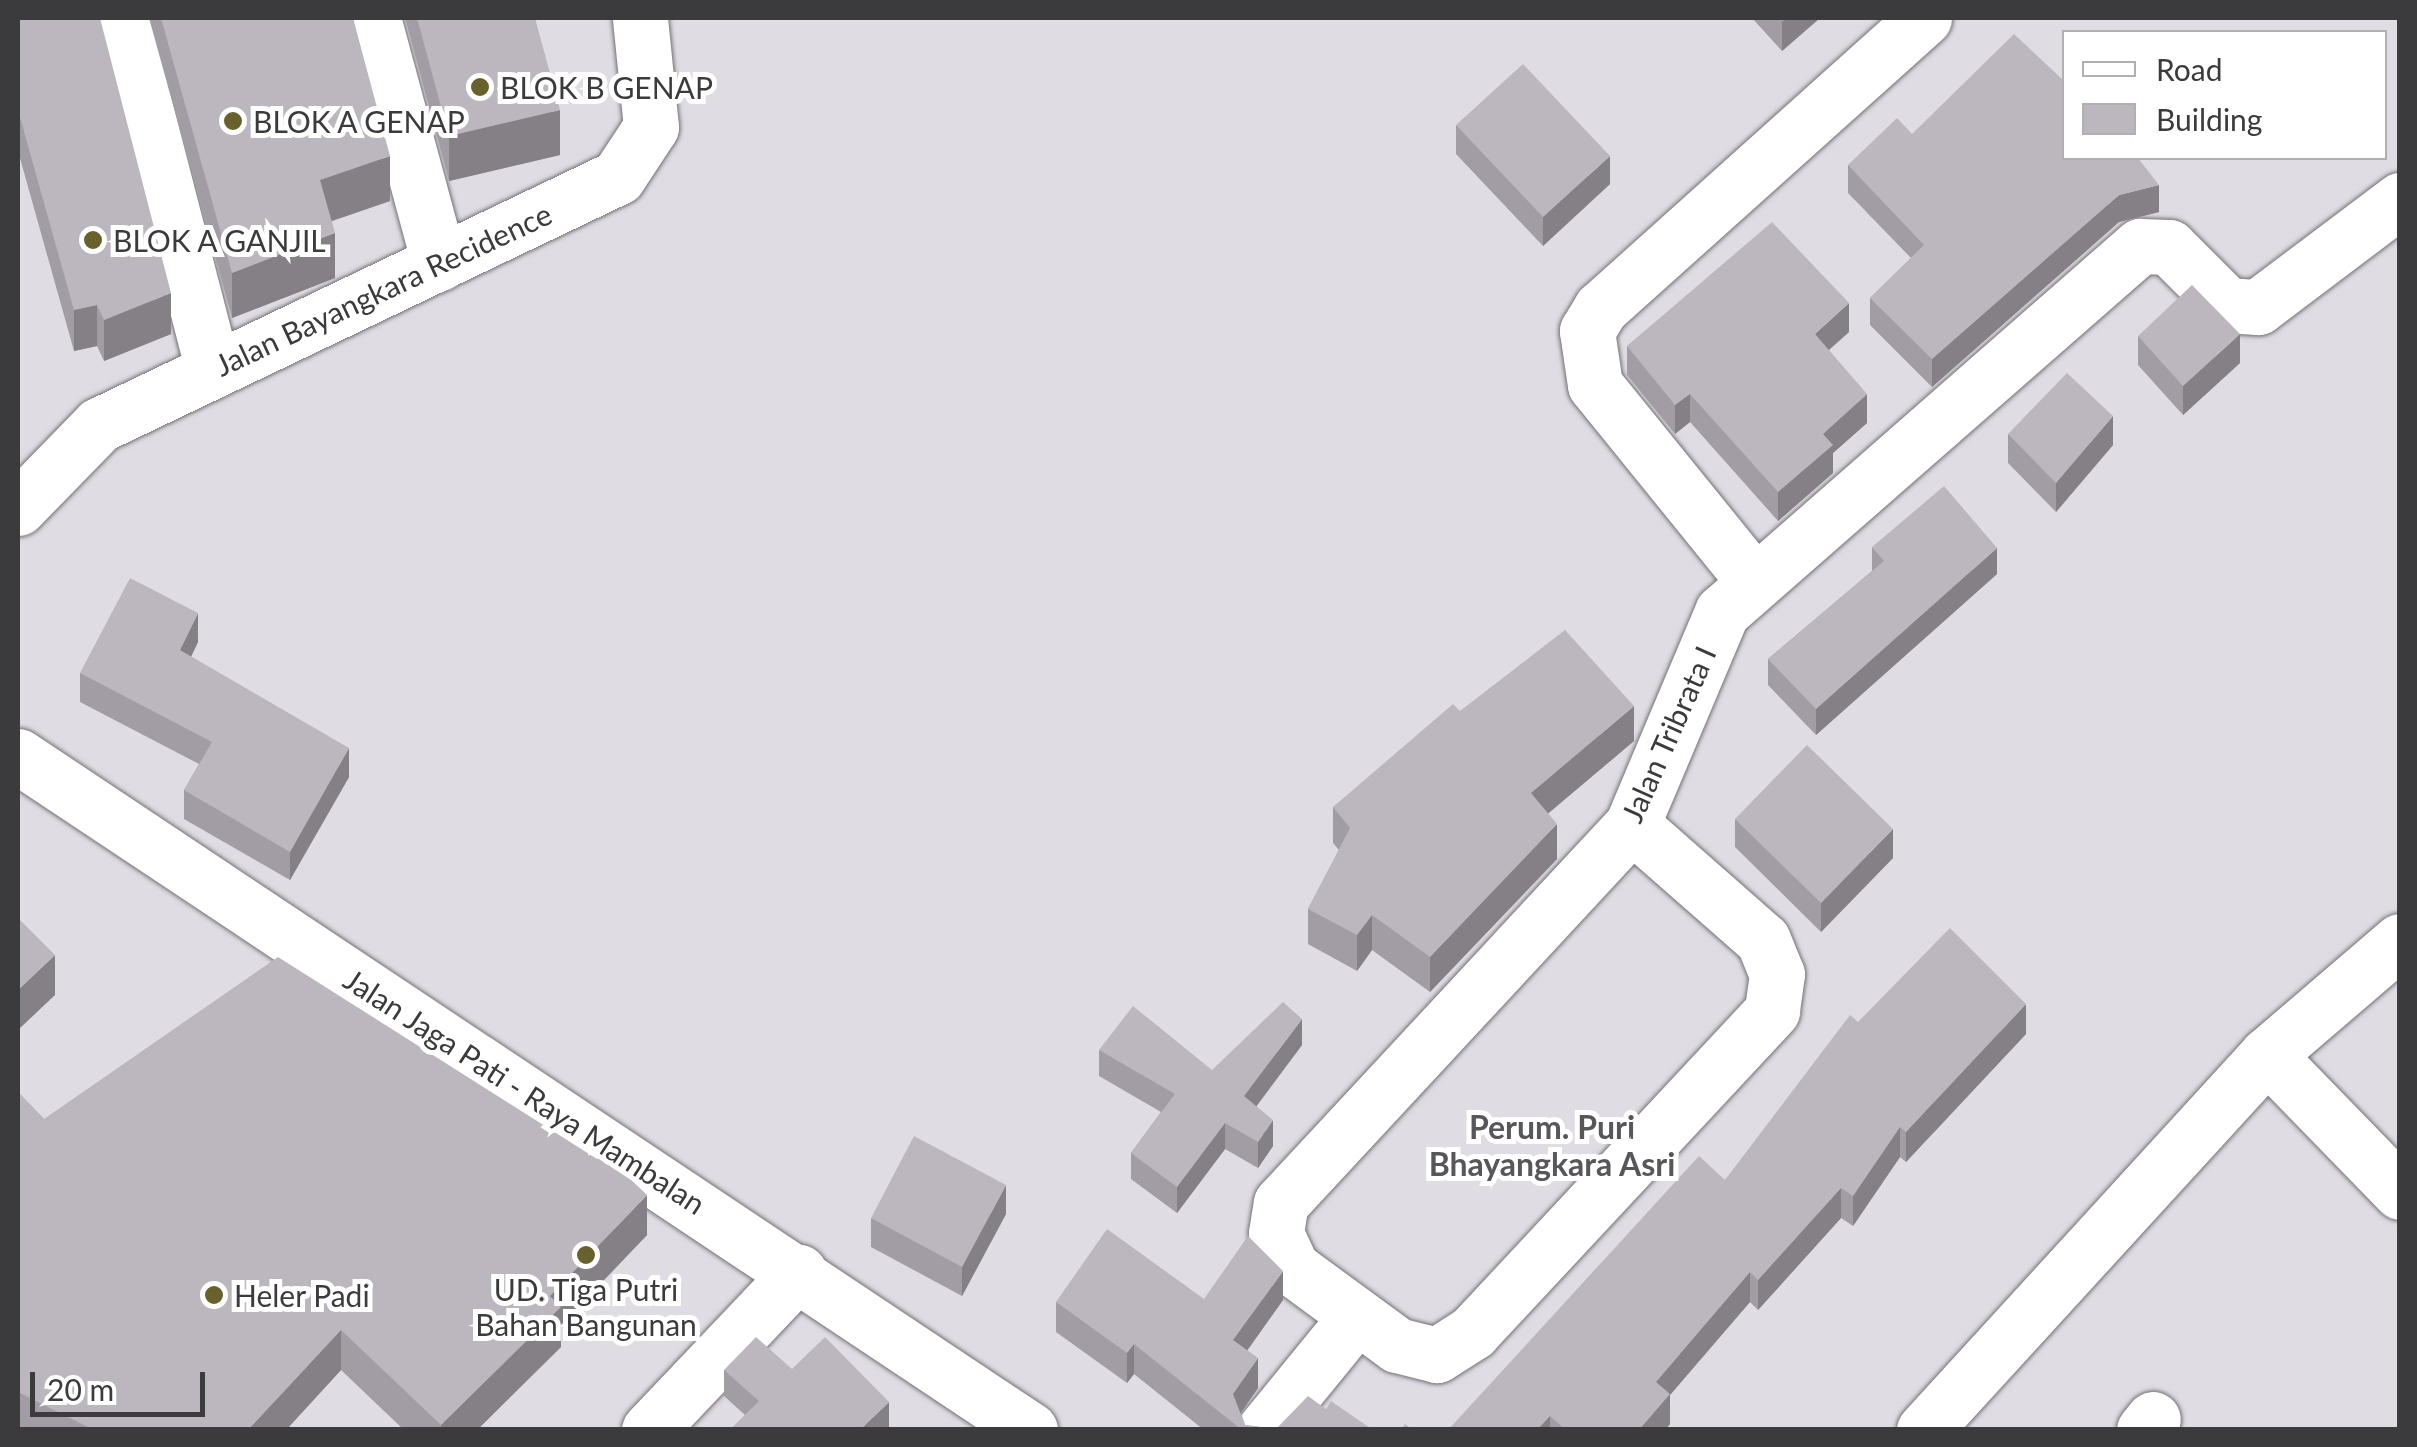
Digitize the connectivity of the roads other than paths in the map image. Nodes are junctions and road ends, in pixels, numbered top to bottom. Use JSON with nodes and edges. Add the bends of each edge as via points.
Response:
{"nodes":[{"id":1,"x":122,"y":18,"type":"edge"},
{"id":2,"x":373,"y":18,"type":"edge"},
{"id":3,"x":640,"y":18,"type":"edge"},
{"id":4,"x":1924,"y":18,"type":"edge"},
{"id":5,"x":2400,"y":200,"type":"edge"},
{"id":6,"x":438,"y":262,"type":"junction"},
{"id":7,"x":213,"y":370,"type":"junction"},
{"id":8,"x":18,"y":508,"type":"edge"},
{"id":9,"x":1753,"y":580,"type":"junction"},
{"id":10,"x":18,"y":756,"type":"edge"},
{"id":11,"x":1632,"y":825,"type":"junction"},
{"id":12,"x":2400,"y":941,"type":"edge"},
{"id":13,"x":2266,"y":1054,"type":"junction"},
{"id":14,"x":2400,"y":1192,"type":"edge"},
{"id":15,"x":799,"y":1272,"type":"junction"},
{"id":16,"x":1353,"y":1321,"type":"junction"},
{"id":17,"x":650,"y":1430,"type":"edge"},
{"id":18,"x":1030,"y":1430,"type":"edge"},
{"id":19,"x":1264,"y":1430,"type":"edge"},
{"id":20,"x":1924,"y":1430,"type":"edge"}],
"edges":[{"from":1,"to":7,"type":"street"},
{"from":2,"to":6,"type":"street"},
{"from":3,"to":6,"type":"street","name":"Jalan Bayangkara Recidence","via":[[654,97],[638,156],[618,177]]},
{"from":4,"to":9,"type":"street","via":[[1601,308],[1586,331],[1595,385]]},
{"from":5,"to":9,"type":"street","name":"Jalan Tribrata I","via":[[2270,302],[2227,305],[2169,248],[2140,246]]},
{"from":6,"to":7,"type":"street","name":"Jalan Bayangkara Recidence"},
{"from":7,"to":8,"type":"street","name":"Jalan Bayangkara Recidence","via":[[99,425]]},
{"from":9,"to":11,"type":"street","name":"Jalan Tribrata I","via":[[1722,612]]},
{"from":10,"to":15,"type":"street","name":"Jalan Jaga Pati - Raya Mambalan"},
{"from":11,"to":16,"type":"street","name":"Jalan Tribrata I","via":[[1286,1193],[1276,1222],[1281,1251]]},
{"from":11,"to":16,"type":"street","via":[[1762,940],[1777,974],[1766,1023],[1461,1342],[1432,1356]]},
{"from":12,"to":13,"type":"street"},
{"from":13,"to":14,"type":"street"},
{"from":13,"to":20,"type":"street"},
{"from":15,"to":17,"type":"street"},
{"from":15,"to":18,"type":"street","name":"Jalan Jaga Pati - Raya Mambalan"},
{"from":16,"to":19,"type":"street"}]}
